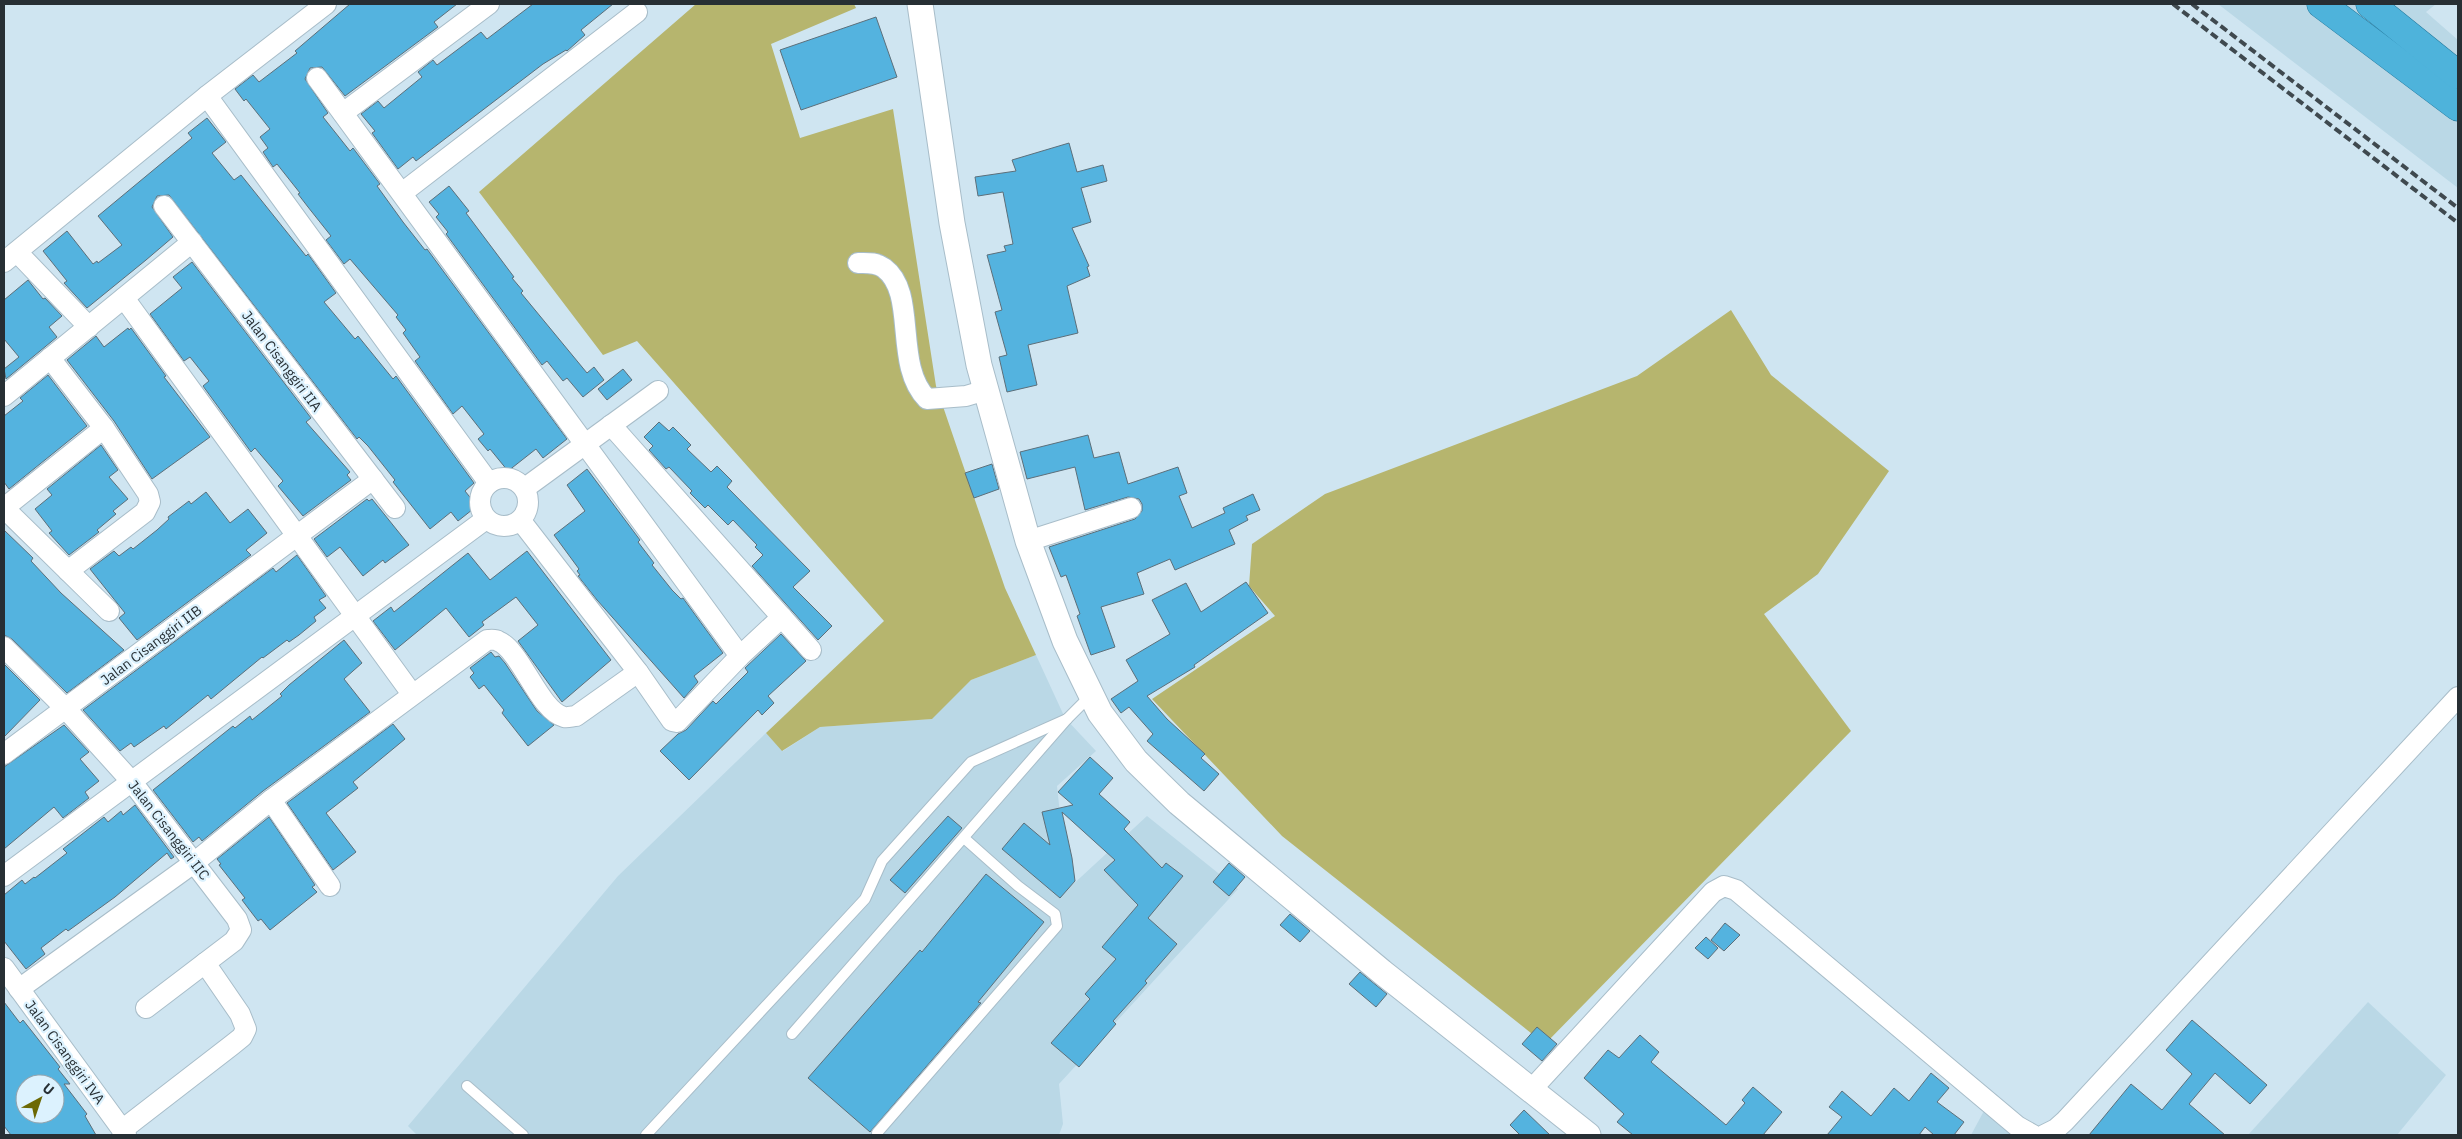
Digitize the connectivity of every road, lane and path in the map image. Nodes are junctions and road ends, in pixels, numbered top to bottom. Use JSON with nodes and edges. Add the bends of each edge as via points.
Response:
{"nodes":[{"id":1,"x":326,"y":4,"type":"edge"},
{"id":2,"x":489,"y":4,"type":"edge"},
{"id":3,"x":920,"y":4,"type":"edge"},
{"id":4,"x":2321,"y":4,"type":"edge"},
{"id":5,"x":2370,"y":4,"type":"edge"},
{"id":6,"x":637,"y":12,"type":"dead end"},
{"id":7,"x":2458,"y":75,"type":"edge"},
{"id":8,"x":318,"y":78,"type":"dead end"},
{"id":9,"x":207,"y":96,"type":"junction"},
{"id":10,"x":2458,"y":107,"type":"edge"},
{"id":11,"x":343,"y":113,"type":"junction"},
{"id":12,"x":402,"y":193,"type":"junction"},
{"id":13,"x":164,"y":206,"type":"dead end"},
{"id":14,"x":192,"y":242,"type":"junction"},
{"id":15,"x":10,"y":257,"type":"edge"},
{"id":16,"x":858,"y":263,"type":"dead end"},
{"id":17,"x":124,"y":298,"type":"junction"},
{"id":18,"x":89,"y":327,"type":"junction"},
{"id":19,"x":50,"y":358,"type":"junction"},
{"id":20,"x":986,"y":390,"type":"junction"},
{"id":21,"x":658,"y":391,"type":"dead end"},
{"id":22,"x":4,"y":396,"type":"edge"},
{"id":23,"x":611,"y":424,"type":"junction"},
{"id":24,"x":104,"y":428,"type":"junction"},
{"id":25,"x":585,"y":443,"type":"junction"},
{"id":26,"x":373,"y":479,"type":"junction"},
{"id":27,"x":488,"y":483,"type":"junction"},
{"id":28,"x":525,"y":488,"type":"junction"},
{"id":29,"x":4,"y":508,"type":"edge"},
{"id":30,"x":395,"y":508,"type":"dead end"},
{"id":31,"x":1131,"y":508,"type":"dead end"},
{"id":32,"x":486,"y":519,"type":"junction"},
{"id":33,"x":521,"y":521,"type":"junction"},
{"id":34,"x":297,"y":536,"type":"junction"},
{"id":35,"x":1028,"y":541,"type":"junction"},
{"id":36,"x":68,"y":571,"type":"junction"},
{"id":37,"x":109,"y":611,"type":"dead end"},
{"id":38,"x":354,"y":615,"type":"junction"},
{"id":39,"x":782,"y":617,"type":"junction"},
{"id":40,"x":4,"y":647,"type":"edge"},
{"id":41,"x":811,"y":650,"type":"dead end"},
{"id":42,"x":740,"y":656,"type":"junction"},
{"id":43,"x":638,"y":672,"type":"junction"},
{"id":44,"x":412,"y":694,"type":"junction"},
{"id":45,"x":1090,"y":696,"type":"junction"},
{"id":46,"x":2458,"y":697,"type":"edge"},
{"id":47,"x":66,"y":708,"type":"junction"},
{"id":48,"x":1066,"y":719,"type":"junction"},
{"id":49,"x":4,"y":754,"type":"edge"},
{"id":50,"x":132,"y":782,"type":"junction"},
{"id":51,"x":271,"y":800,"type":"junction"},
{"id":52,"x":964,"y":838,"type":"junction"},
{"id":53,"x":195,"y":862,"type":"junction"},
{"id":54,"x":4,"y":876,"type":"edge"},
{"id":55,"x":330,"y":886,"type":"dead end"},
{"id":56,"x":205,"y":963,"type":"junction"},
{"id":57,"x":4,"y":968,"type":"edge"},
{"id":58,"x":19,"y":989,"type":"junction"},
{"id":59,"x":146,"y":1008,"type":"dead end"},
{"id":60,"x":792,"y":1034,"type":"dead end"},
{"id":61,"x":467,"y":1086,"type":"dead end"},
{"id":62,"x":1531,"y":1090,"type":"junction"},
{"id":63,"x":124,"y":1133,"type":"edge"},
{"id":64,"x":877,"y":1133,"type":"dead end"},
{"id":65,"x":523,"y":1135,"type":"edge"},
{"id":66,"x":646,"y":1135,"type":"edge"},
{"id":67,"x":1588,"y":1135,"type":"edge"},
{"id":68,"x":2033,"y":1135,"type":"edge"},
{"id":69,"x":2044,"y":1135,"type":"edge"}],
"edges":[{"from":1,"to":9,"type":"street"},
{"from":2,"to":11,"type":"street"},
{"from":3,"to":20,"type":"street","via":[[952,223]]},
{"from":4,"to":10,"type":"highway"},
{"from":5,"to":7,"type":"highway"},
{"from":6,"to":12,"type":"street"},
{"from":8,"to":11,"type":"street"},
{"from":9,"to":15,"type":"street"},
{"from":9,"to":27,"type":"street"},
{"from":11,"to":12,"type":"street"},
{"from":12,"to":25,"type":"street"},
{"from":13,"to":14,"type":"street","name":"Jalan Cisanggiri IIA"},
{"from":14,"to":17,"type":"street"},
{"from":14,"to":26,"type":"street","name":"Jalan Cisanggiri IIA"},
{"from":15,"to":18,"type":"street"},
{"from":16,"to":20,"type":"street","via":[[884,268],[895,280],[902,301],[913,380],[927,399],[966,396]]},
{"from":17,"to":18,"type":"street"},
{"from":17,"to":34,"type":"street"},
{"from":18,"to":19,"type":"street"},
{"from":19,"to":22,"type":"street"},
{"from":19,"to":24,"type":"street"},
{"from":20,"to":35,"type":"street"},
{"from":21,"to":23,"type":"street"},
{"from":23,"to":25,"type":"street"},
{"from":23,"to":39,"type":"street"},
{"from":24,"to":29,"type":"street"},
{"from":24,"to":36,"type":"street","via":[[148,494],[150,502],[145,512]]},
{"from":25,"to":28,"type":"street"},
{"from":25,"to":42,"type":"street"},
{"from":26,"to":30,"type":"street","name":"Jalan Cisanggiri IIA"},
{"from":26,"to":34,"type":"street"},
{"from":27,"to":28,"type":"street","via":[[501,478],[514,480]]},
{"from":27,"to":32,"type":"street","via":[[481,494],[480,507]]},
{"from":28,"to":33,"type":"street","via":[[529,505]]},
{"from":29,"to":36,"type":"street"},
{"from":31,"to":35,"type":"street"},
{"from":32,"to":33,"type":"street","via":[[497,526],[510,526]]},
{"from":32,"to":38,"type":"street"},
{"from":33,"to":43,"type":"street"},
{"from":34,"to":38,"type":"street"},
{"from":34,"to":47,"type":"street","name":"Jalan Cisanggiri IIB"},
{"from":35,"to":45,"type":"street","via":[[1048,600]]},
{"from":36,"to":37,"type":"street"},
{"from":38,"to":44,"type":"street"},
{"from":38,"to":50,"type":"street"},
{"from":39,"to":41,"type":"street"},
{"from":39,"to":42,"type":"street"},
{"from":40,"to":47,"type":"street","name":"Jalan Cisanggiri IIC"},
{"from":42,"to":43,"type":"street","via":[[677,722],[668,717]]},
{"from":43,"to":44,"type":"street","via":[[576,716],[565,717],[555,712],[530,682],[507,647],[497,640],[487,640]]},
{"from":44,"to":51,"type":"street"},
{"from":45,"to":48,"type":"lane"},
{"from":45,"to":62,"type":"street","via":[[1136,761],[1180,803],[1338,936]]},
{"from":46,"to":69,"type":"street","via":[[2065,1121]]},
{"from":47,"to":49,"type":"street","name":"Jalan Cisanggiri IIB"},
{"from":47,"to":50,"type":"street","name":"Jalan Cisanggiri IIC"},
{"from":48,"to":52,"type":"lane"},
{"from":48,"to":66,"type":"lane","via":[[971,762],[882,861],[865,899]]},
{"from":50,"to":53,"type":"street","name":"Jalan Cisanggiri IIC"},
{"from":50,"to":54,"type":"street"},
{"from":51,"to":53,"type":"street"},
{"from":51,"to":55,"type":"street"},
{"from":52,"to":60,"type":"lane"},
{"from":52,"to":64,"type":"lane","via":[[1055,914],[1057,926]]},
{"from":53,"to":56,"type":"street","name":"Jalan Cisanggiri IIC","via":[[237,919],[241,930],[234,941]]},
{"from":53,"to":58,"type":"street"},
{"from":56,"to":59,"type":"street","name":"Jalan Cisanggiri IIC"},
{"from":56,"to":63,"type":"street","via":[[240,1014],[246,1030],[242,1037]]},
{"from":57,"to":58,"type":"street","name":"Jalan Cisanggiri IVA"},
{"from":58,"to":63,"type":"street","name":"Jalan Cisanggiri IVA"},
{"from":61,"to":65,"type":"lane"},
{"from":62,"to":67,"type":"street"},
{"from":62,"to":68,"type":"street","via":[[1713,892],[1724,886],[1736,890],[2017,1126]]}]}
